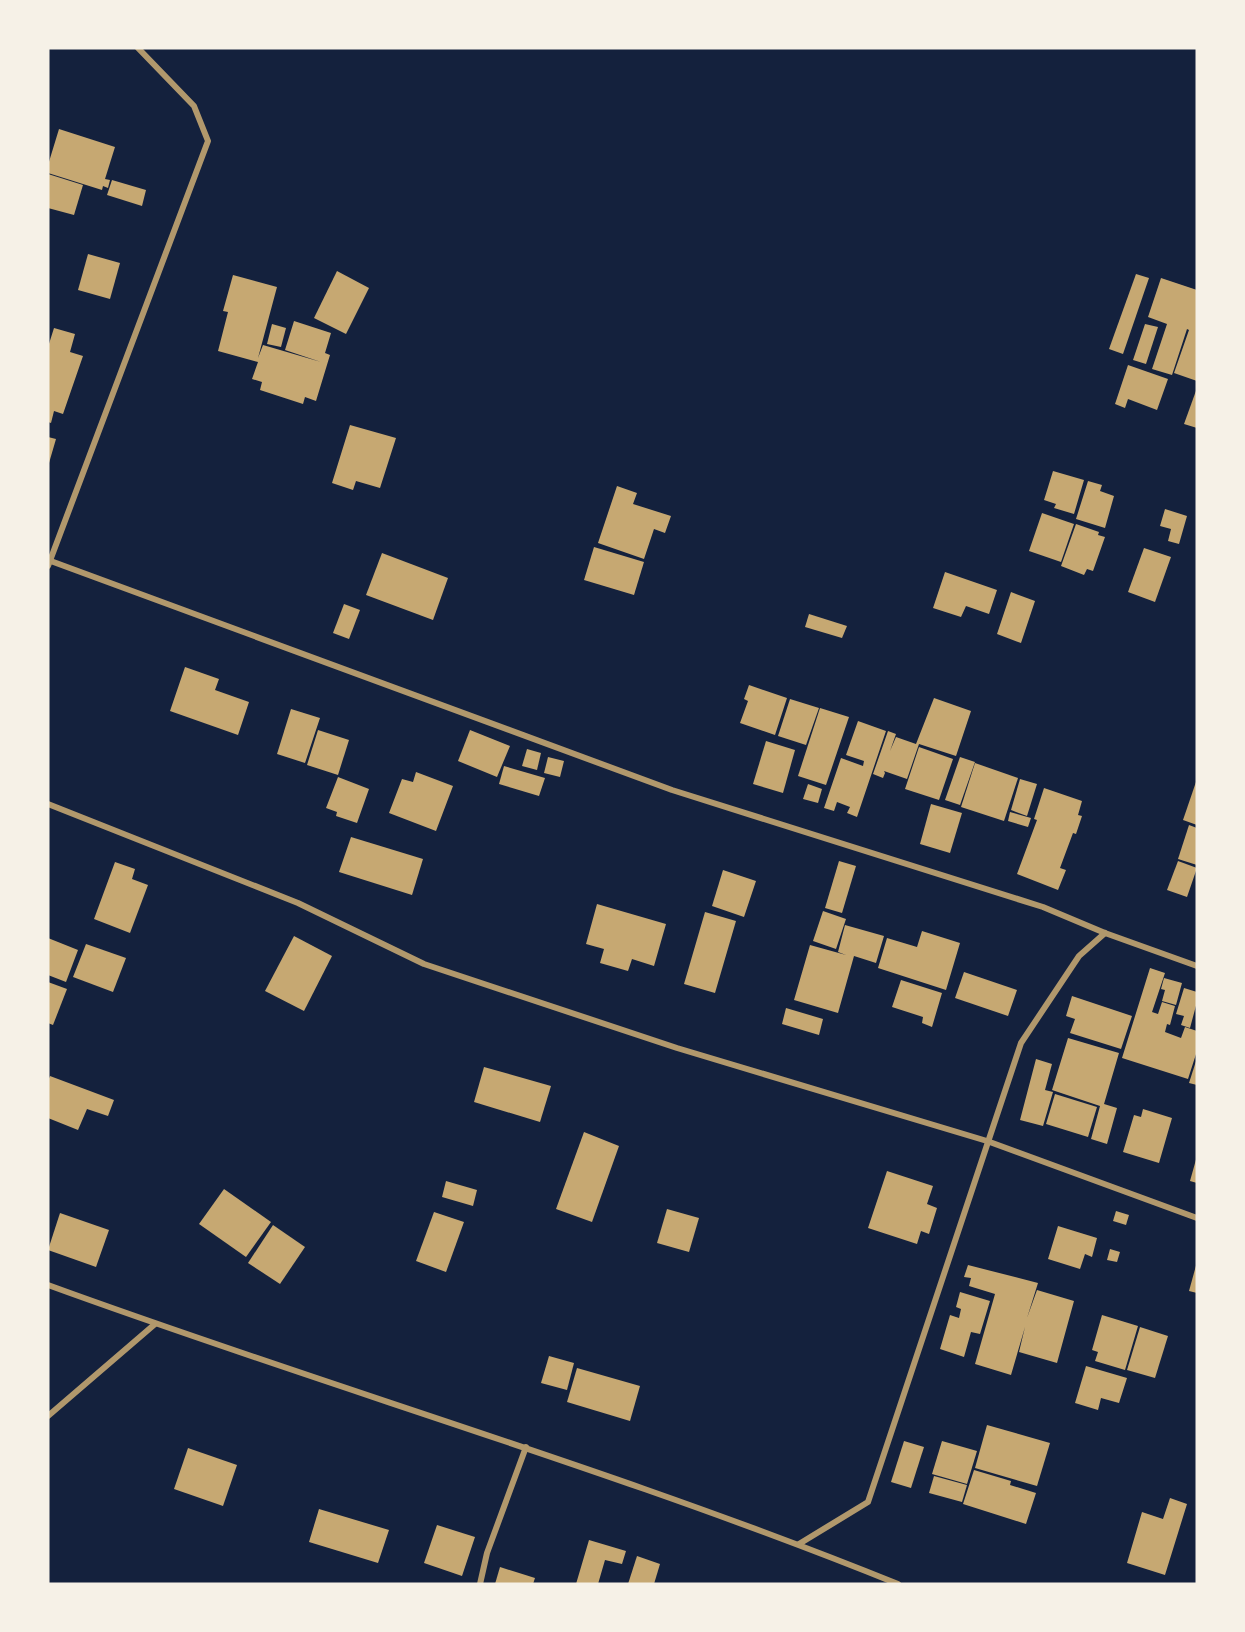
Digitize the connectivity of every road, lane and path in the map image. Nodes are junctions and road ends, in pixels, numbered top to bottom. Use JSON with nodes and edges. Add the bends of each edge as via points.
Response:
{"nodes":[{"id":1,"x":138,"y":48,"type":"edge"},
{"id":2,"x":49,"y":562,"type":"edge"},
{"id":3,"x":48,"y":804,"type":"edge"},
{"id":4,"x":1105,"y":933,"type":"junction"},
{"id":5,"x":1197,"y":966,"type":"edge"},
{"id":6,"x":987,"y":1141,"type":"junction"},
{"id":7,"x":1197,"y":1218,"type":"edge"},
{"id":8,"x":48,"y":1285,"type":"edge"},
{"id":9,"x":155,"y":1324,"type":"junction"},
{"id":10,"x":48,"y":1416,"type":"edge"},
{"id":11,"x":526,"y":1447,"type":"junction"},
{"id":12,"x":799,"y":1544,"type":"junction"},
{"id":13,"x":480,"y":1584,"type":"edge"},
{"id":14,"x":898,"y":1584,"type":"edge"}],
"edges":[{"from":1,"to":2,"type":"street","via":[[194,106],[208,141]]},
{"from":2,"to":4,"type":"street","via":[[672,790],[1043,907]]},
{"from":3,"to":6,"type":"street","via":[[298,903],[424,964],[677,1048]]},
{"from":4,"to":5,"type":"street"},
{"from":4,"to":6,"type":"street","via":[[1079,956],[1021,1043]]},
{"from":6,"to":7,"type":"street"},
{"from":6,"to":12,"type":"street","via":[[868,1502]]},
{"from":8,"to":9,"type":"street"},
{"from":9,"to":10,"type":"street"},
{"from":9,"to":11,"type":"street"},
{"from":11,"to":12,"type":"street"},
{"from":11,"to":13,"type":"street","via":[[487,1553]]},
{"from":12,"to":14,"type":"street"}]}
